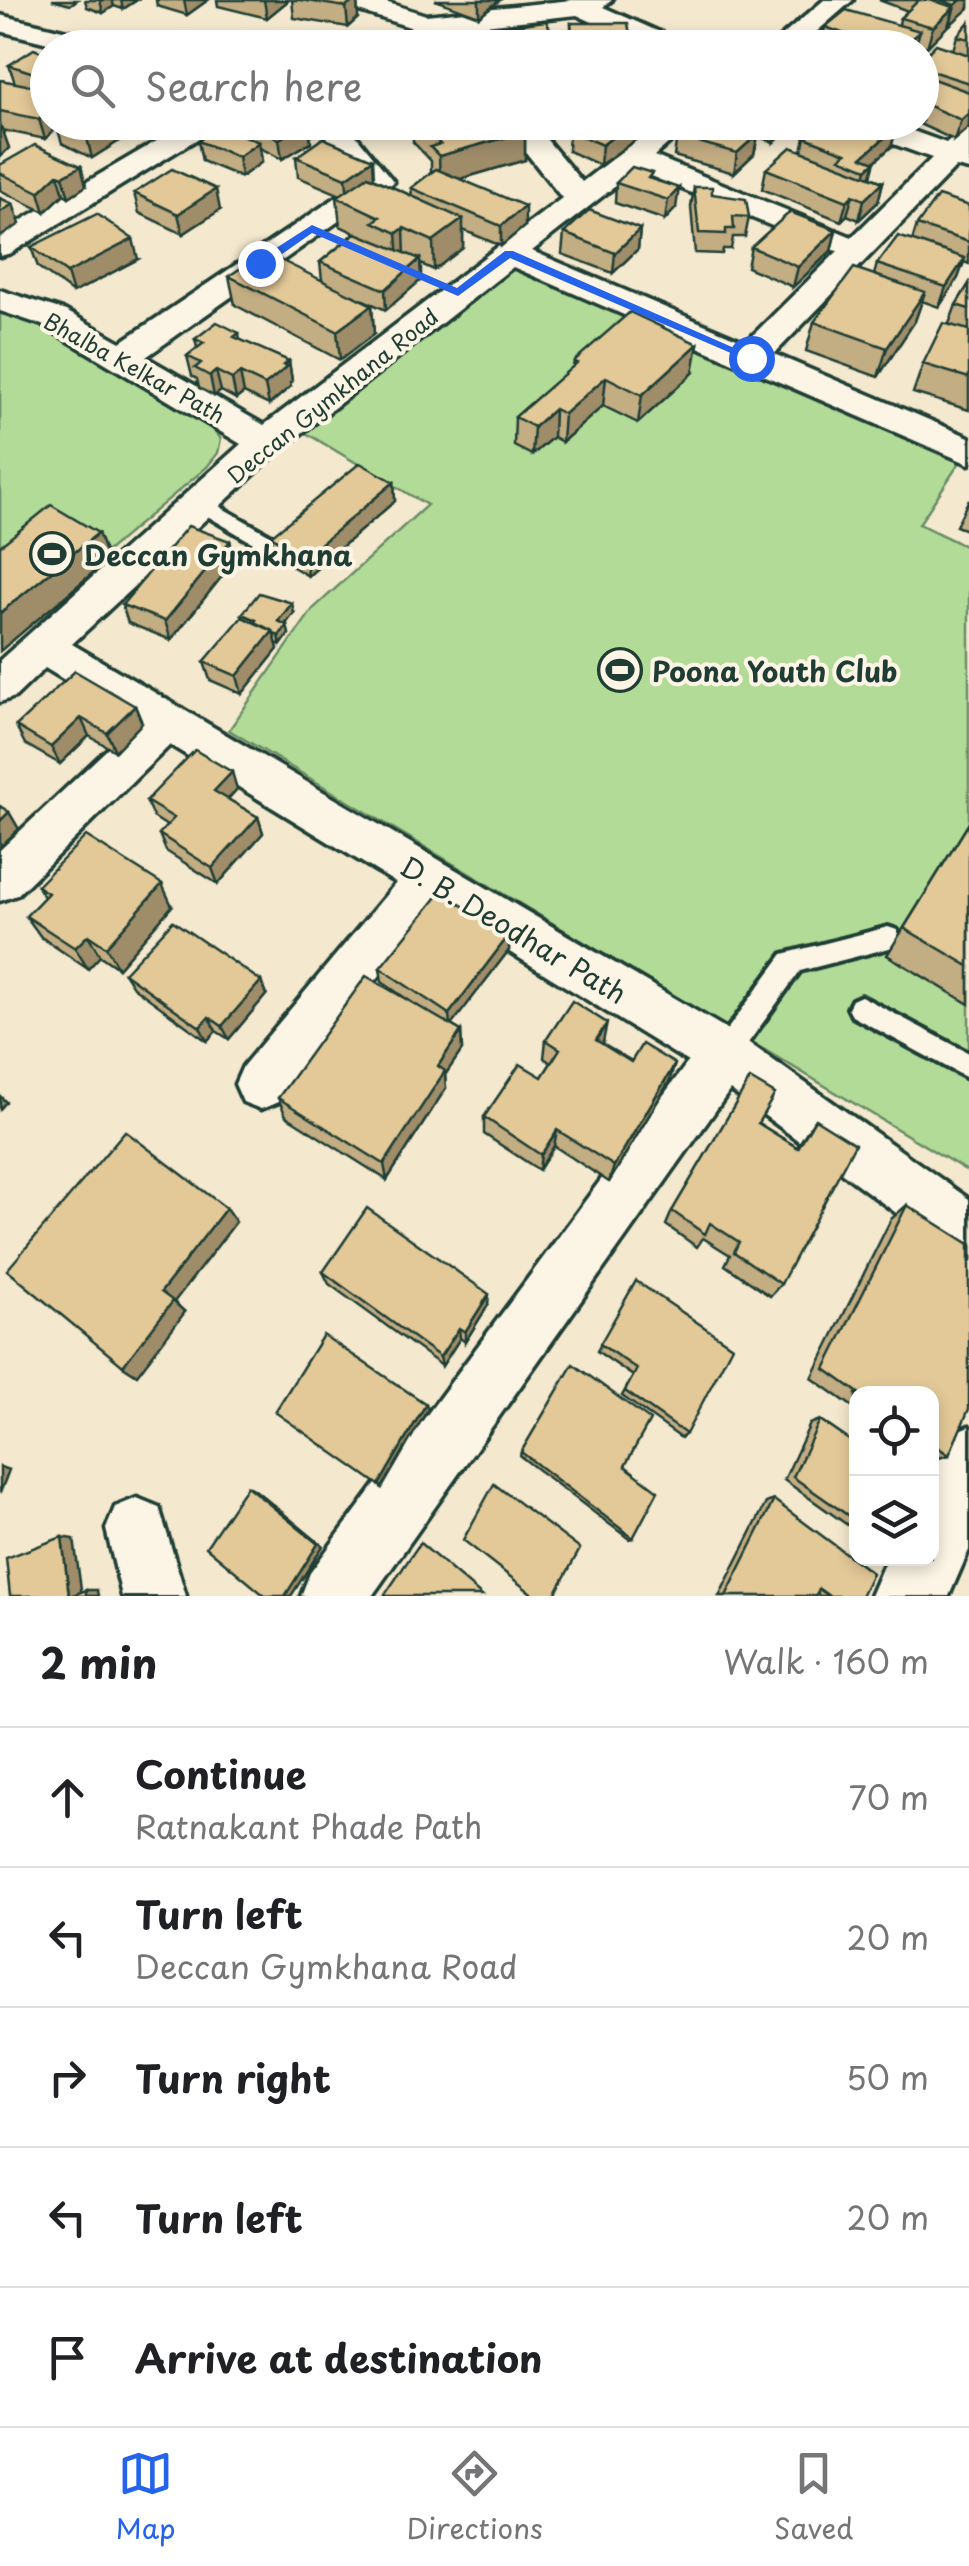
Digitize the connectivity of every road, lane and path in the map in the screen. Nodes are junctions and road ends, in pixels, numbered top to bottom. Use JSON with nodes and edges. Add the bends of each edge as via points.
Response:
{"nodes":[{"id":1,"x":352,"y":0,"type":"edge"},
{"id":2,"x":840,"y":0,"type":"edge"},
{"id":3,"x":589,"y":3,"type":"edge"},
{"id":4,"x":425,"y":23,"type":"junction"},
{"id":5,"x":12,"y":26,"type":"edge"},
{"id":6,"x":433,"y":30,"type":"edge"},
{"id":7,"x":639,"y":30,"type":"edge"},
{"id":8,"x":803,"y":30,"type":"edge"},
{"id":9,"x":0,"y":54,"type":"edge"},
{"id":10,"x":180,"y":140,"type":"edge"},
{"id":11,"x":344,"y":140,"type":"edge"},
{"id":12,"x":531,"y":140,"type":"edge"},
{"id":13,"x":656,"y":140,"type":"edge"},
{"id":14,"x":924,"y":140,"type":"edge"},
{"id":15,"x":963,"y":151,"type":"edge"},
{"id":16,"x":632,"y":158,"type":"junction"},
{"id":17,"x":579,"y":199,"type":"junction"},
{"id":18,"x":312,"y":228,"type":"junction"},
{"id":19,"x":344,"y":243,"type":"edge"},
{"id":20,"x":0,"y":246,"type":"edge"},
{"id":21,"x":857,"y":250,"type":"junction"},
{"id":22,"x":509,"y":253,"type":"junction"},
{"id":23,"x":260,"y":263,"type":"junction"},
{"id":24,"x":294,"y":278,"type":"edge"},
{"id":25,"x":0,"y":300,"type":"edge"},
{"id":26,"x":376,"y":316,"type":"edge"},
{"id":27,"x":410,"y":330,"type":"junction"},
{"id":28,"x":124,"y":356,"type":"junction"},
{"id":29,"x":751,"y":358,"type":"junction"},
{"id":30,"x":266,"y":442,"type":"junction"},
{"id":31,"x":969,"y":452,"type":"edge"},
{"id":32,"x":200,"y":503,"type":"junction"},
{"id":33,"x":272,"y":545,"type":"edge"},
{"id":34,"x":45,"y":648,"type":"junction"},
{"id":35,"x":0,"y":686,"type":"edge"},
{"id":36,"x":166,"y":720,"type":"junction"},
{"id":37,"x":429,"y":878,"type":"junction"},
{"id":38,"x":0,"y":880,"type":"edge"},
{"id":39,"x":888,"y":938,"type":"dead end"},
{"id":40,"x":860,"y":1008,"type":"dead end"},
{"id":41,"x":724,"y":1055,"type":"junction"},
{"id":42,"x":969,"y":1067,"type":"edge"},
{"id":43,"x":261,"y":1084,"type":"dead end"},
{"id":44,"x":969,"y":1232,"type":"edge"},
{"id":45,"x":969,"y":1463,"type":"edge"},
{"id":46,"x":136,"y":1529,"type":"dead end"},
{"id":47,"x":939,"y":1530,"type":"edge"},
{"id":48,"x":922,"y":1566,"type":"edge"},
{"id":49,"x":154,"y":1596,"type":"edge"},
{"id":50,"x":332,"y":1596,"type":"edge"},
{"id":51,"x":909,"y":1596,"type":"edge"}],
"edges":[{"from":1,"to":4,"type":"street"},
{"from":2,"to":8,"type":"street"},
{"from":3,"to":4,"type":"street"},
{"from":3,"to":7,"type":"street"},
{"from":4,"to":6,"type":"street"},
{"from":5,"to":9,"type":"street"},
{"from":10,"to":20,"type":"street"},
{"from":11,"to":18,"type":"street","via":[[380,182]]},
{"from":12,"to":17,"type":"street"},
{"from":13,"to":16,"type":"street","name":"Deccan Gymkhana Road"},
{"from":14,"to":15,"type":"street"},
{"from":15,"to":21,"type":"street"},
{"from":16,"to":17,"type":"street","name":"Deccan Gymkhana Road"},
{"from":16,"to":21,"type":"street"},
{"from":17,"to":22,"type":"street","name":"Deccan Gymkhana Road"},
{"from":18,"to":19,"type":"street"},
{"from":18,"to":23,"type":"street"},
{"from":21,"to":29,"type":"street"},
{"from":22,"to":27,"type":"street","name":"Deccan Gymkhana Road","via":[[442,286]]},
{"from":22,"to":29,"type":"street"},
{"from":23,"to":24,"type":"street"},
{"from":23,"to":28,"type":"street"},
{"from":25,"to":28,"type":"street","name":"Bhalba Kelkar Path","via":[[54,318]]},
{"from":26,"to":27,"type":"street"},
{"from":27,"to":30,"type":"street","name":"Deccan Gymkhana Road"},
{"from":28,"to":30,"type":"street","name":"Bhalba Kelkar Path"},
{"from":29,"to":31,"type":"street"},
{"from":30,"to":32,"type":"street","name":"Deccan Gymkhana Road"},
{"from":32,"to":33,"type":"lane"},
{"from":32,"to":34,"type":"street","name":"Deccan Gymkhana Road"},
{"from":34,"to":35,"type":"street","name":"Deccan Gymkhana Road"},
{"from":34,"to":36,"type":"street","name":"D. B. Deodhar Path"},
{"from":36,"to":37,"type":"street","name":"D. B. Deodhar Path"},
{"from":36,"to":38,"type":"street"},
{"from":37,"to":41,"type":"street","name":"D. B. Deodhar Path"},
{"from":37,"to":43,"type":"street"},
{"from":39,"to":41,"type":"lane","via":[[792,962]]},
{"from":40,"to":42,"type":"lane"},
{"from":41,"to":44,"type":"street","name":"D. B. Deodhar Path"},
{"from":41,"to":50,"type":"street"},
{"from":45,"to":47,"type":"street"},
{"from":46,"to":49,"type":"street"},
{"from":48,"to":51,"type":"street"}]}
